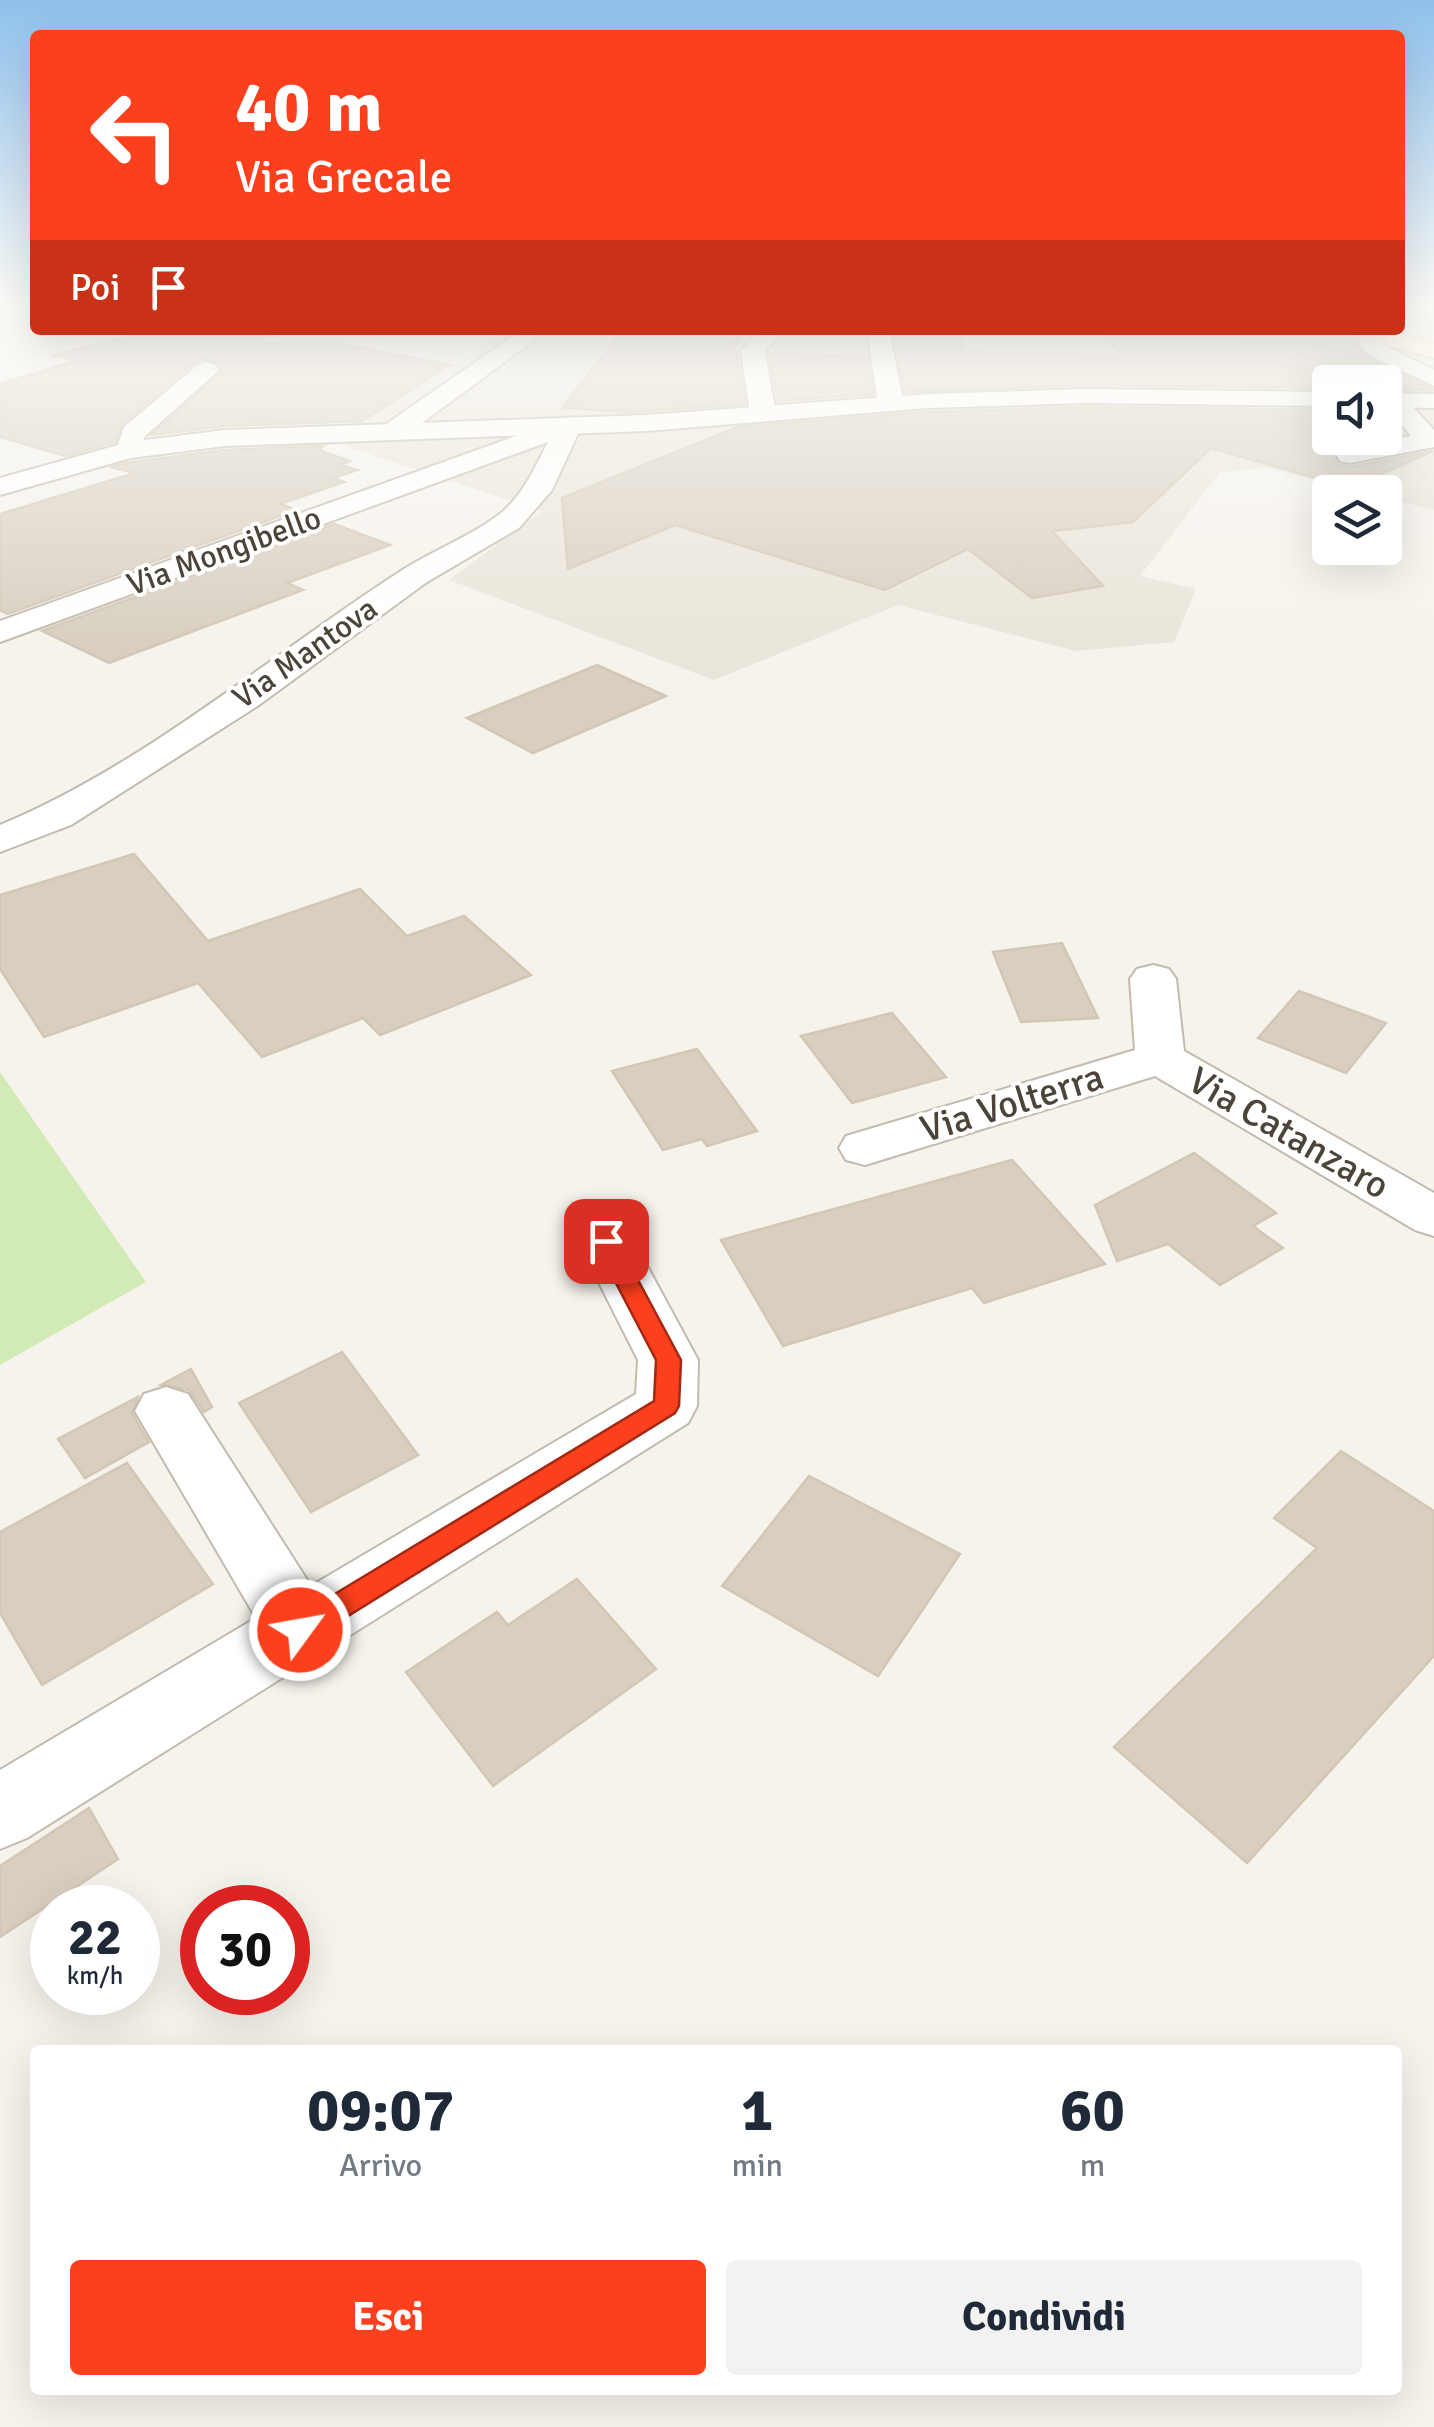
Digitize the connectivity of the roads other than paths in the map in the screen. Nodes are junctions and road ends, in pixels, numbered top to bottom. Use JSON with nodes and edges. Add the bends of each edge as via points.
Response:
{"nodes":[{"id":1,"x":149,"y":419,"type":"edge"},
{"id":2,"x":411,"y":419,"type":"edge"},
{"id":3,"x":670,"y":419,"type":"edge"},
{"id":4,"x":1408,"y":419,"type":"edge"},
{"id":5,"x":569,"y":425,"type":"junction"},
{"id":6,"x":394,"y":431,"type":"junction"},
{"id":7,"x":1402,"y":445,"type":"edge"},
{"id":8,"x":129,"y":450,"type":"junction"},
{"id":9,"x":0,"y":488,"type":"edge"},
{"id":10,"x":0,"y":632,"type":"edge"},
{"id":11,"x":0,"y":840,"type":"edge"},
{"id":12,"x":1152,"y":980,"type":"dead end"},
{"id":13,"x":1160,"y":1058,"type":"junction"},
{"id":14,"x":865,"y":1148,"type":"dead end"},
{"id":15,"x":1434,"y":1217,"type":"edge"},
{"id":16,"x":606,"y":1241,"type":"dead end"},
{"id":17,"x":166,"y":1411,"type":"dead end"},
{"id":18,"x":300,"y":1630,"type":"junction"},
{"id":19,"x":0,"y":1812,"type":"edge"}],
"edges":[{"from":1,"to":8,"type":"street","via":[[133,433]]},
{"from":2,"to":6,"type":"street"},
{"from":3,"to":5,"type":"street"},
{"from":4,"to":7,"type":"street","via":[[1429,440]]},
{"from":5,"to":6,"type":"street"},
{"from":5,"to":10,"type":"street","name":"Via Mongibello"},
{"from":5,"to":11,"type":"street","name":"Via Mantova","via":[[538,490],[510,522],[416,575],[246,697],[57,816]]},
{"from":6,"to":8,"type":"street","via":[[225,438]]},
{"from":8,"to":9,"type":"street"},
{"from":12,"to":13,"type":"street","name":"Via Catanzaro"},
{"from":13,"to":14,"type":"street","name":"Via Volterra"},
{"from":13,"to":15,"type":"street","name":"Via Catanzaro"},
{"from":16,"to":18,"type":"street","via":[[668,1360],[666,1406]]},
{"from":17,"to":18,"type":"street"},
{"from":18,"to":19,"type":"street"}]}
